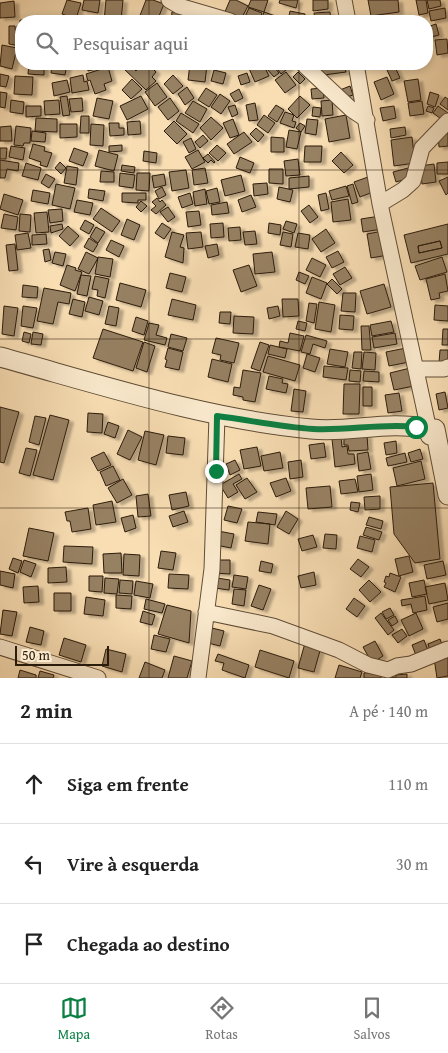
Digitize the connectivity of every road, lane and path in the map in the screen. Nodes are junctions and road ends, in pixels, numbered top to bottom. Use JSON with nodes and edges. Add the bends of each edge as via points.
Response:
{"nodes":[{"id":1,"x":169,"y":0,"type":"edge"},
{"id":2,"x":344,"y":0,"type":"edge"},
{"id":3,"x":210,"y":15,"type":"edge"},
{"id":4,"x":347,"y":15,"type":"edge"},
{"id":5,"x":309,"y":70,"type":"edge"},
{"id":6,"x":357,"y":70,"type":"edge"},
{"id":7,"x":367,"y":120,"type":"junction"},
{"id":8,"x":448,"y":121,"type":"edge"},
{"id":9,"x":380,"y":204,"type":"junction"},
{"id":10,"x":0,"y":357,"type":"edge"},
{"id":11,"x":448,"y":367,"type":"edge"},
{"id":12,"x":416,"y":369,"type":"junction"},
{"id":13,"x":217,"y":416,"type":"junction"},
{"id":14,"x":430,"y":435,"type":"junction"},
{"id":15,"x":448,"y":495,"type":"edge"},
{"id":16,"x":206,"y":612,"type":"junction"},
{"id":17,"x":0,"y":647,"type":"edge"},
{"id":18,"x":448,"y":649,"type":"edge"},
{"id":19,"x":98,"y":678,"type":"edge"},
{"id":20,"x":198,"y":678,"type":"edge"}],
"edges":[{"from":1,"to":3,"type":"street"},
{"from":2,"to":4,"type":"street"},
{"from":5,"to":7,"type":"street"},
{"from":6,"to":7,"type":"street"},
{"from":7,"to":9,"type":"street"},
{"from":8,"to":9,"type":"street","via":[[422,148],[414,181]]},
{"from":9,"to":12,"type":"street"},
{"from":10,"to":13,"type":"street"},
{"from":11,"to":12,"type":"street"},
{"from":12,"to":14,"type":"street"},
{"from":13,"to":14,"type":"street","via":[[312,429],[398,425],[428,430]]},
{"from":13,"to":16,"type":"street","via":[[212,569]]},
{"from":14,"to":15,"type":"street","via":[[435,429]]},
{"from":16,"to":18,"type":"street","via":[[273,626],[388,670]]},
{"from":16,"to":20,"type":"street"},
{"from":17,"to":19,"type":"street"}]}
